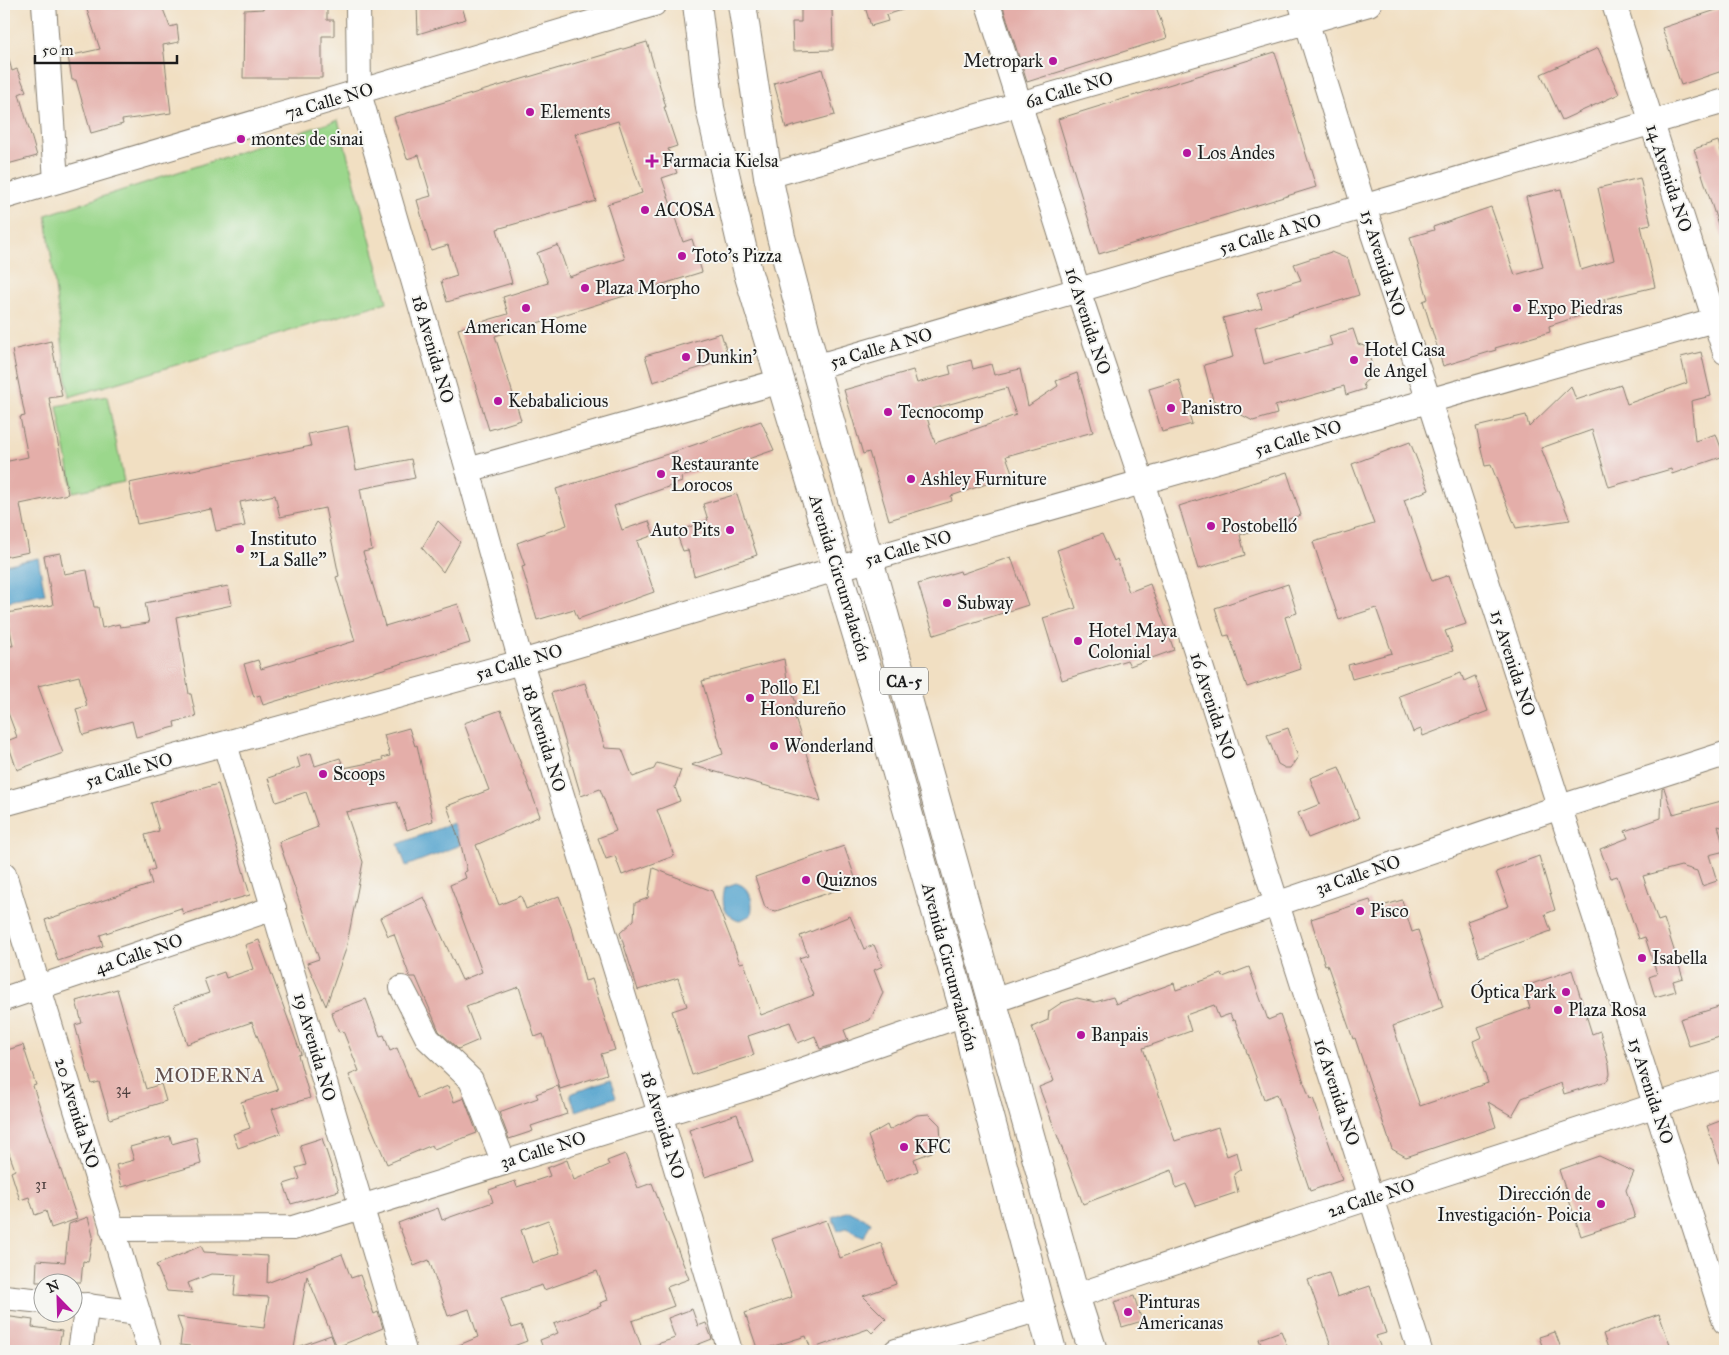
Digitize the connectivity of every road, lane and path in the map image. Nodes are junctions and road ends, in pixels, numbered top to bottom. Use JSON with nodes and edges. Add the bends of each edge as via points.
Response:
{"nodes":[{"id":1,"x":44,"y":4,"type":"edge"},
{"id":2,"x":358,"y":4,"type":"edge"},
{"id":3,"x":654,"y":4,"type":"edge"},
{"id":4,"x":697,"y":4,"type":"edge"},
{"id":5,"x":988,"y":4,"type":"edge"},
{"id":6,"x":1369,"y":4,"type":"edge"},
{"id":7,"x":1614,"y":4,"type":"edge"},
{"id":8,"x":744,"y":10,"type":"edge"},
{"id":9,"x":1304,"y":13,"type":"edge"},
{"id":10,"x":359,"y":93,"type":"junction"},
{"id":11,"x":1725,"y":101,"type":"edge"},
{"id":12,"x":1020,"y":104,"type":"junction"},
{"id":13,"x":1652,"y":123,"type":"junction"},
{"id":14,"x":768,"y":176,"type":"junction"},
{"id":15,"x":56,"y":181,"type":"junction"},
{"id":16,"x":4,"y":197,"type":"edge"},
{"id":17,"x":1364,"y":207,"type":"junction"},
{"id":18,"x":1078,"y":290,"type":"junction"},
{"id":19,"x":1720,"y":318,"type":"edge"},
{"id":20,"x":1725,"y":352,"type":"edge"},
{"id":21,"x":815,"y":367,"type":"junction"},
{"id":22,"x":781,"y":381,"type":"junction"},
{"id":23,"x":1429,"y":401,"type":"junction"},
{"id":24,"x":468,"y":470,"type":"junction"},
{"id":25,"x":1142,"y":482,"type":"junction"},
{"id":26,"x":870,"y":559,"type":"junction"},
{"id":27,"x":837,"y":569,"type":"junction"},
{"id":28,"x":521,"y":662,"type":"junction"},
{"id":29,"x":225,"y":744,"type":"junction"},
{"id":30,"x":1725,"y":754,"type":"edge"},
{"id":31,"x":4,"y":804,"type":"edge"},
{"id":32,"x":1560,"y":807,"type":"junction"},
{"id":33,"x":4,"y":874,"type":"edge"},
{"id":34,"x":1276,"y":903,"type":"junction"},
{"id":35,"x":274,"y":908,"type":"junction"},
{"id":36,"x":38,"y":988,"type":"junction"},
{"id":37,"x":402,"y":988,"type":"dead end"},
{"id":38,"x":4,"y":999,"type":"edge"},
{"id":39,"x":993,"y":1001,"type":"junction"},
{"id":40,"x":965,"y":1014,"type":"junction"},
{"id":41,"x":1725,"y":1083,"type":"edge"},
{"id":42,"x":1656,"y":1105,"type":"junction"},
{"id":43,"x":660,"y":1114,"type":"junction"},
{"id":44,"x":504,"y":1162,"type":"junction"},
{"id":45,"x":1371,"y":1198,"type":"junction"},
{"id":46,"x":361,"y":1207,"type":"junction"},
{"id":47,"x":112,"y":1229,"type":"junction"},
{"id":48,"x":1075,"y":1296,"type":"junction"},
{"id":49,"x":4,"y":1297,"type":"edge"},
{"id":50,"x":32,"y":1299,"type":"edge"},
{"id":51,"x":82,"y":1304,"type":"edge"},
{"id":52,"x":1040,"y":1309,"type":"junction"},
{"id":53,"x":138,"y":1313,"type":"junction"},
{"id":54,"x":80,"y":1322,"type":"edge"},
{"id":55,"x":1725,"y":1322,"type":"edge"},
{"id":56,"x":80,"y":1351,"type":"edge"},
{"id":57,"x":150,"y":1351,"type":"edge"},
{"id":58,"x":404,"y":1351,"type":"edge"},
{"id":59,"x":730,"y":1351,"type":"edge"},
{"id":60,"x":896,"y":1351,"type":"edge"},
{"id":61,"x":1052,"y":1351,"type":"edge"},
{"id":62,"x":1093,"y":1351,"type":"edge"},
{"id":63,"x":1420,"y":1351,"type":"edge"}],
"edges":[{"from":1,"to":15,"type":"street"},
{"from":2,"to":10,"type":"street","name":"18 Avenida NO"},
{"from":3,"to":10,"type":"street","name":"7a Calle NO"},
{"from":4,"to":22,"type":"highway","name":"Avenida Circunvalación","number":"CA-5","via":[[710,108],[748,274]]},
{"from":5,"to":12,"type":"street","name":"16 Avenida NO"},
{"from":6,"to":9,"type":"street","name":"6a Calle NO"},
{"from":7,"to":13,"type":"street","name":"14 Avenida NO"},
{"from":8,"to":14,"type":"highway","name":"Avenida Circunvalación","number":"CA-5"},
{"from":9,"to":12,"type":"street","name":"6a Calle NO"},
{"from":9,"to":17,"type":"street","name":"15 Avenida NO"},
{"from":10,"to":15,"type":"street","name":"7a Calle NO"},
{"from":10,"to":24,"type":"street","name":"18 Avenida NO"},
{"from":11,"to":13,"type":"street","name":"5a Calle A NO"},
{"from":12,"to":14,"type":"street","name":"6a Calle NO"},
{"from":12,"to":18,"type":"street","name":"16 Avenida NO"},
{"from":13,"to":17,"type":"street","name":"5a Calle A NO"},
{"from":13,"to":19,"type":"street","name":"14 Avenida NO"},
{"from":14,"to":21,"type":"highway","name":"Avenida Circunvalación","number":"CA-5"},
{"from":15,"to":16,"type":"street","name":"7a Calle NO"},
{"from":17,"to":18,"type":"street","name":"5a Calle A NO"},
{"from":17,"to":23,"type":"street","name":"15 Avenida NO"},
{"from":18,"to":21,"type":"street","name":"5a Calle A NO"},
{"from":18,"to":25,"type":"street","name":"16 Avenida NO"},
{"from":19,"to":20,"type":"street","name":"14 Avenida NO"},
{"from":19,"to":23,"type":"street","name":"5a Calle NO"},
{"from":21,"to":26,"type":"highway","name":"Avenida Circunvalación","number":"CA-5"},
{"from":22,"to":24,"type":"street"},
{"from":22,"to":27,"type":"highway","name":"Avenida Circunvalación","number":"CA-5"},
{"from":23,"to":25,"type":"street","name":"5a Calle NO"},
{"from":23,"to":32,"type":"street","name":"15 Avenida NO"},
{"from":24,"to":28,"type":"street","name":"18 Avenida NO"},
{"from":25,"to":26,"type":"street","name":"5a Calle NO"},
{"from":25,"to":34,"type":"street","name":"16 Avenida NO"},
{"from":26,"to":27,"type":"street","name":"5a Calle NO"},
{"from":26,"to":39,"type":"highway","name":"Avenida Circunvalación","number":"CA-5"},
{"from":27,"to":28,"type":"street","name":"5a Calle NO"},
{"from":27,"to":40,"type":"highway","name":"Avenida Circunvalación","number":"CA-5"},
{"from":28,"to":29,"type":"street","name":"5a Calle NO"},
{"from":28,"to":43,"type":"street","name":"18 Avenida NO"},
{"from":29,"to":31,"type":"street","name":"5a Calle NO"},
{"from":29,"to":35,"type":"street","name":"19 Avenida NO"},
{"from":30,"to":32,"type":"street","name":"3a Calle NO"},
{"from":32,"to":34,"type":"street","name":"3a Calle NO"},
{"from":32,"to":42,"type":"street","name":"15 Avenida NO"},
{"from":33,"to":36,"type":"street","name":"20 Avenida NO"},
{"from":34,"to":39,"type":"street","name":"3a Calle NO"},
{"from":34,"to":45,"type":"street","name":"16 Avenida NO"},
{"from":35,"to":36,"type":"street","name":"4a Calle NO"},
{"from":35,"to":46,"type":"street","name":"19 Avenida NO"},
{"from":36,"to":38,"type":"street","name":"4a Calle NO"},
{"from":36,"to":47,"type":"street","name":"20 Avenida NO"},
{"from":37,"to":44,"type":"street","via":[[428,1039],[471,1080]]},
{"from":39,"to":48,"type":"highway","name":"Avenida Circunvalación","number":"CA-5"},
{"from":40,"to":43,"type":"street","name":"3a Calle NO","via":[[767,1082]]},
{"from":40,"to":52,"type":"highway","name":"Avenida Circunvalación","number":"CA-5"},
{"from":41,"to":42,"type":"street","name":"2a Calle NO"},
{"from":42,"to":45,"type":"street","name":"2a Calle NO"},
{"from":42,"to":55,"type":"street","name":"15 Avenida NO"},
{"from":43,"to":44,"type":"street","name":"3a Calle NO"},
{"from":43,"to":59,"type":"street","name":"18 Avenida NO"},
{"from":44,"to":46,"type":"street","name":"3a Calle NO"},
{"from":45,"to":48,"type":"street","name":"2a Calle NO"},
{"from":45,"to":63,"type":"street","name":"16 Avenida NO"},
{"from":46,"to":47,"type":"street","name":"3a Calle NO","via":[[293,1228]]},
{"from":46,"to":58,"type":"street","name":"19 Avenida NO"},
{"from":47,"to":53,"type":"street","name":"20 Avenida NO"},
{"from":48,"to":62,"type":"highway","name":"Avenida Circunvalación","number":"CA-5"},
{"from":49,"to":50,"type":"street"},
{"from":51,"to":53,"type":"street"},
{"from":52,"to":60,"type":"street"},
{"from":52,"to":61,"type":"highway","name":"Avenida Circunvalación","number":"CA-5"},
{"from":53,"to":57,"type":"street","name":"20 Avenida NO"},
{"from":54,"to":56,"type":"street"}]}
